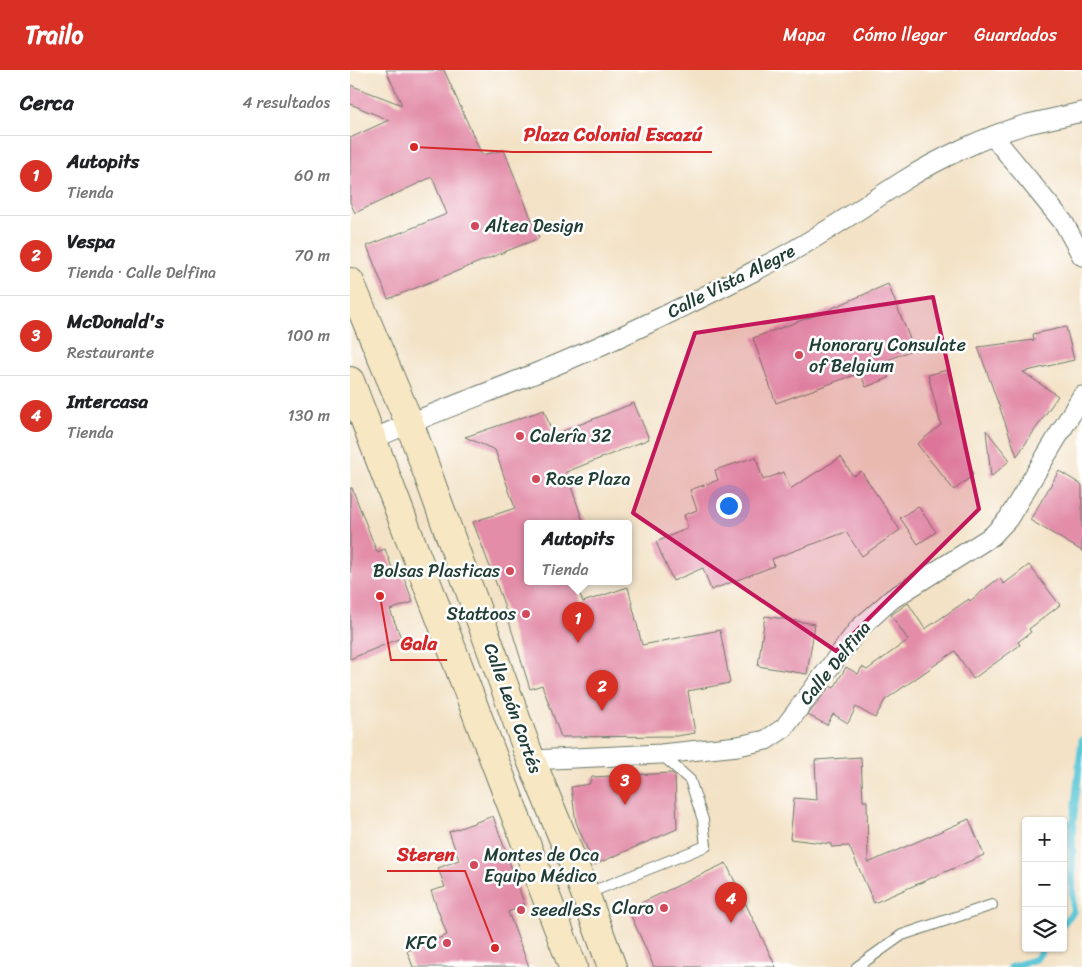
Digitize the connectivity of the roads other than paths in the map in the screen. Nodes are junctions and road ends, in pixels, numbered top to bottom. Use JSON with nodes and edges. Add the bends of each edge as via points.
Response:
{"nodes":[{"id":1,"x":1082,"y":112,"type":"edge"},
{"id":2,"x":993,"y":136,"type":"junction"},
{"id":3,"x":1082,"y":256,"type":"edge"},
{"id":4,"x":350,"y":282,"type":"edge"},
{"id":5,"x":350,"y":381,"type":"edge"},
{"id":6,"x":1082,"y":396,"type":"edge"},
{"id":7,"x":410,"y":422,"type":"junction"},
{"id":8,"x":373,"y":439,"type":"junction"},
{"id":9,"x":661,"y":754,"type":"junction"},
{"id":10,"x":531,"y":760,"type":"junction"},
{"id":11,"x":585,"y":894,"type":"junction"},
{"id":12,"x":992,"y":905,"type":"dead end"},
{"id":13,"x":573,"y":967,"type":"edge"},
{"id":14,"x":612,"y":967,"type":"edge"},
{"id":15,"x":857,"y":967,"type":"edge"}],
"edges":[{"from":1,"to":2,"type":"street","name":"Calle Vista Alegre"},
{"from":2,"to":3,"type":"street","via":[[1064,223]]},
{"from":2,"to":7,"type":"street","name":"Calle Vista Alegre","via":[[904,181],[778,259],[660,318],[569,359]]},
{"from":4,"to":7,"type":"main road","name":"Calle León Cortés"},
{"from":5,"to":8,"type":"main road","name":"Calle León Cortés"},
{"from":6,"to":9,"type":"street","name":"Calle Delfina","via":[[1008,519],[992,536],[892,599],[859,628],[784,728],[766,740],[738,746]]},
{"from":7,"to":8,"type":"street","name":"Calle Vista Alegre"},
{"from":7,"to":10,"type":"main road","name":"Calle León Cortés"},
{"from":8,"to":13,"type":"main road","name":"Calle León Cortés"},
{"from":9,"to":10,"type":"street","name":"Calle Delfina"},
{"from":9,"to":11,"type":"lane","via":[[690,780],[703,820],[706,846]]},
{"from":10,"to":11,"type":"main road","name":"Calle León Cortés"},
{"from":11,"to":14,"type":"main road","name":"Calle León Cortés"},
{"from":12,"to":15,"type":"lane","via":[[902,935]]}]}
